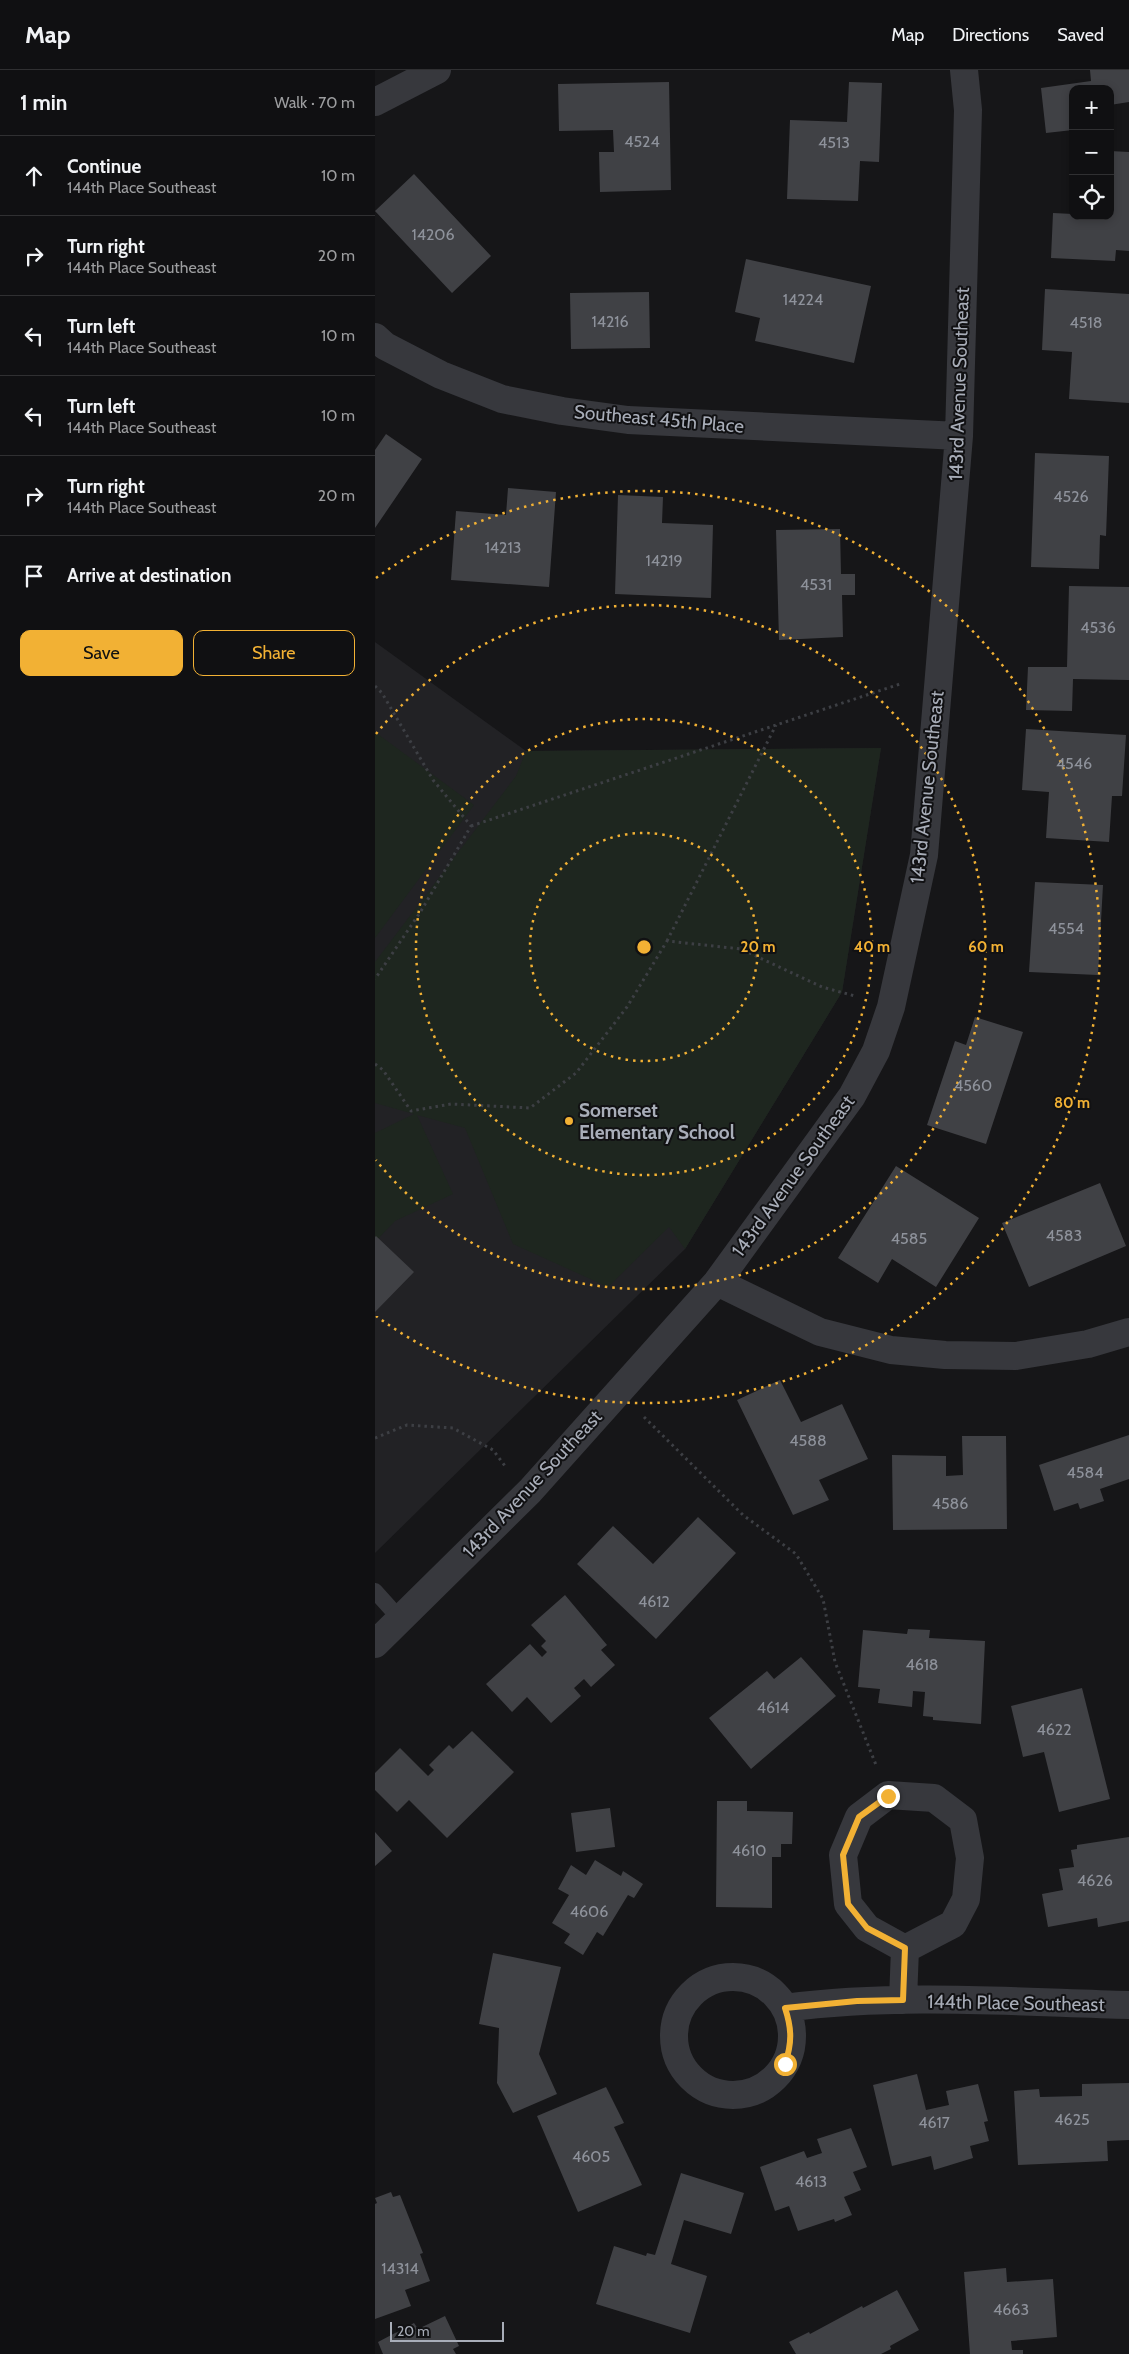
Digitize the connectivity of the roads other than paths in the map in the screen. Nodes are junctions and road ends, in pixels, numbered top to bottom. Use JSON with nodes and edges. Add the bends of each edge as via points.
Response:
{"nodes":[{"id":1,"x":437,"y":70,"type":"edge"},
{"id":2,"x":964,"y":70,"type":"edge"},
{"id":3,"x":375,"y":102,"type":"edge"},
{"id":4,"x":375,"y":336,"type":"edge"},
{"id":5,"x":959,"y":436,"type":"junction"},
{"id":6,"x":717,"y":1282,"type":"junction"},
{"id":7,"x":1129,"y":1332,"type":"edge"},
{"id":8,"x":375,"y":1591,"type":"edge"},
{"id":9,"x":401,"y":1620,"type":"junction"},
{"id":10,"x":375,"y":1644,"type":"edge"},
{"id":11,"x":905,"y":1948,"type":"junction"},
{"id":12,"x":903,"y":2000,"type":"junction"},
{"id":13,"x":1129,"y":2005,"type":"edge"},
{"id":14,"x":785,"y":2008,"type":"junction"}],
"edges":[{"from":1,"to":3,"type":"street"},
{"from":2,"to":5,"type":"street","name":"143rd Avenue Southeast","via":[[968,110]]},
{"from":4,"to":5,"type":"street","name":"Southeast 45th Place","via":[[385,346],[441,375],[502,399],[562,411],[628,420]]},
{"from":5,"to":6,"type":"street","name":"143rd Avenue Southeast","via":[[924,855],[891,1006],[875,1051],[852,1096]]},
{"from":6,"to":7,"type":"street","via":[[819,1332],[891,1350],[1016,1356],[1088,1344]]},
{"from":6,"to":9,"type":"street","name":"143rd Avenue Southeast","via":[[530,1491]]},
{"from":8,"to":9,"type":"lane"},
{"from":9,"to":10,"type":"street","name":"143rd Avenue Southeast"},
{"from":11,"to":11,"type":"street","via":[[867,1928],[848,1904],[843,1855],[859,1817],[888,1796],[934,1798],[963,1820],[970,1858],[966,1899],[953,1924]]},
{"from":11,"to":12,"type":"street","name":"144th Place Southeast"},
{"from":12,"to":13,"type":"street","name":"144th Place Southeast"},
{"from":12,"to":14,"type":"street","name":"144th Place Southeast"},
{"from":14,"to":14,"type":"street","via":[[774,1992],[757,1981],[717,1978],[699,1987],[685,2000],[676,2018],[673,2038],[677,2057],[688,2075],[703,2087],[721,2094],[740,2095],[758,2089],[774,2079],[785,2064],[792,2045],[792,2026]]}]}
